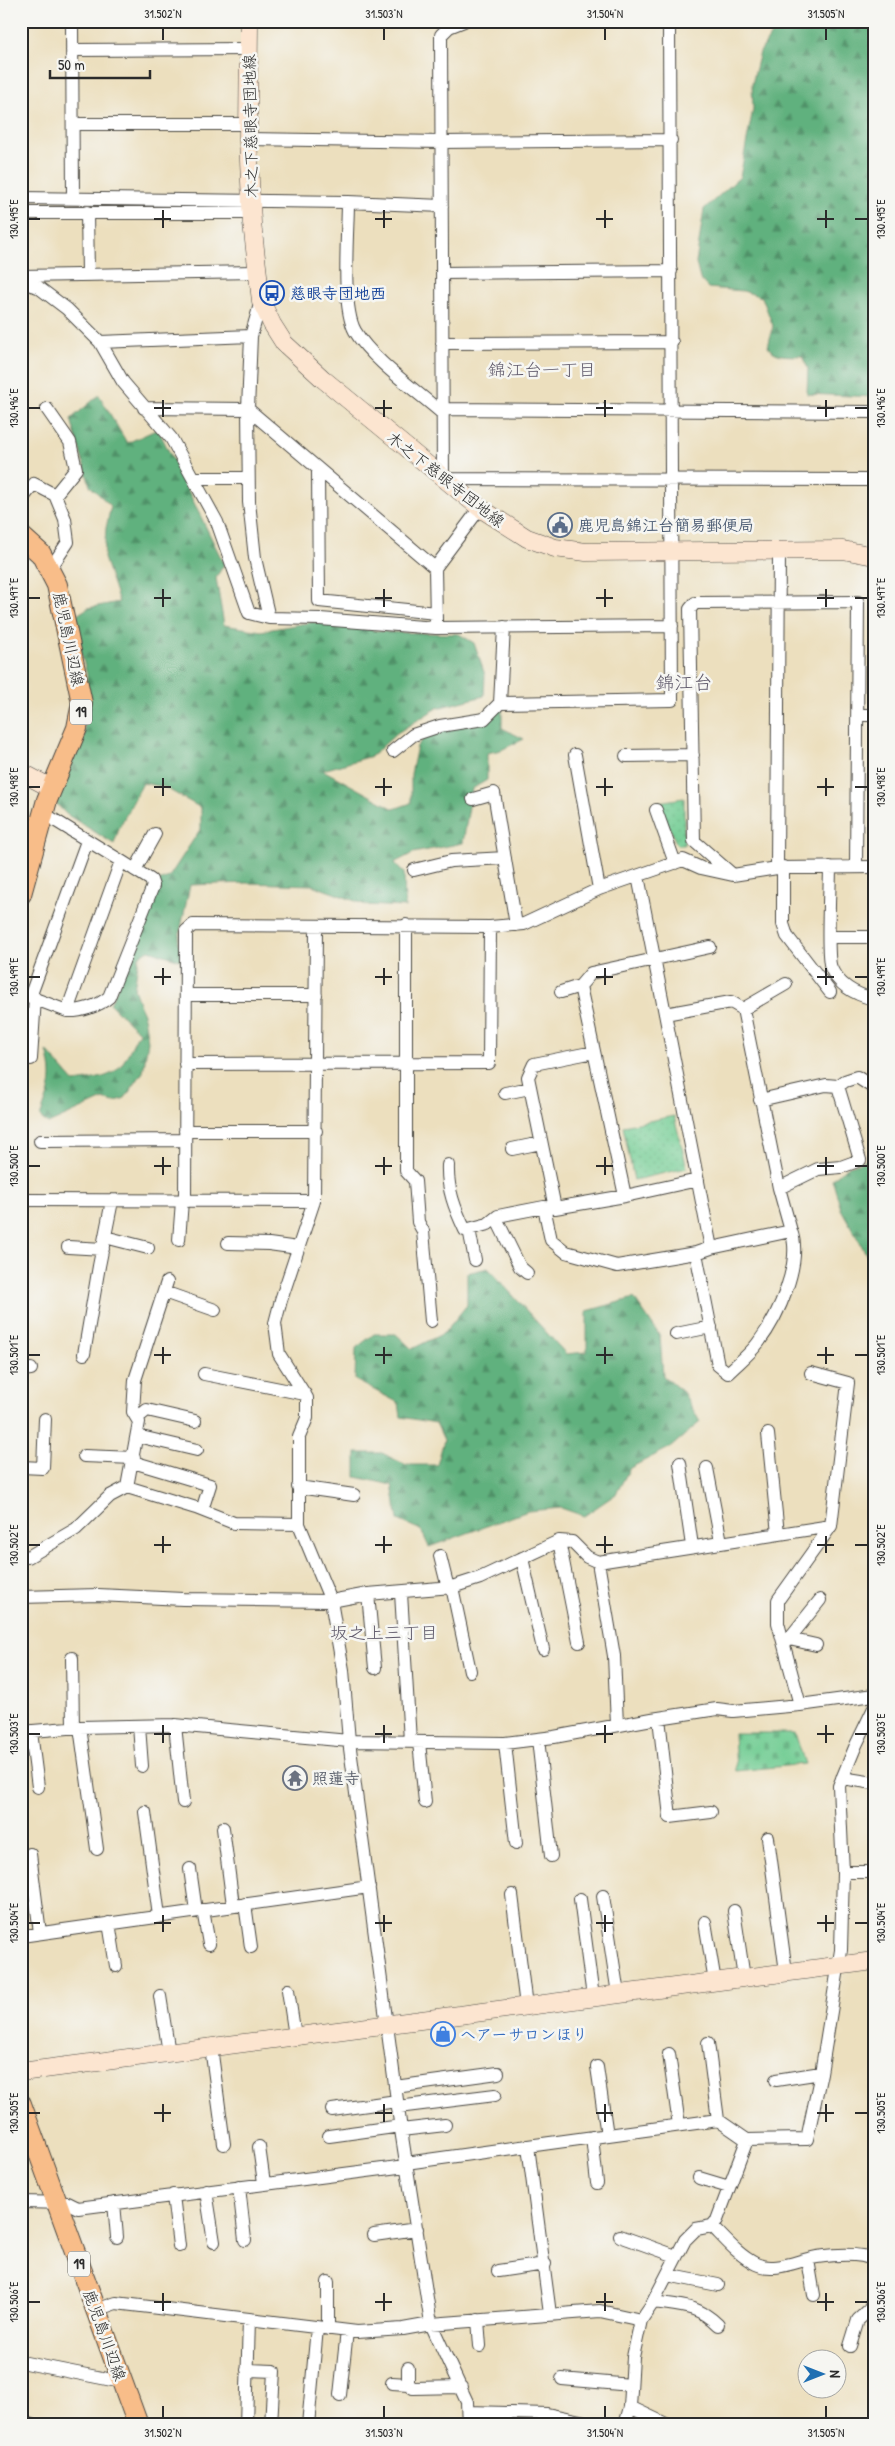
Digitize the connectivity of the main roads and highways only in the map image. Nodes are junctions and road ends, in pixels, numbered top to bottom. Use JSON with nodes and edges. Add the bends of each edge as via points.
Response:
{"nodes":[{"id":1,"x":21,"y":536,"type":"edge"},
{"id":2,"x":21,"y":894,"type":"edge"},
{"id":3,"x":21,"y":2104,"type":"edge"},
{"id":4,"x":138,"y":2425,"type":"edge"}],
"edges":[{"from":1,"to":2,"type":"main road","name":"鹿児島川辺線","number":"19","via":[[37,549],[50,569],[60,597],[82,703],[77,728],[43,813]]},
{"from":3,"to":4,"type":"main road","name":"鹿児島川辺線","number":"19"}]}
